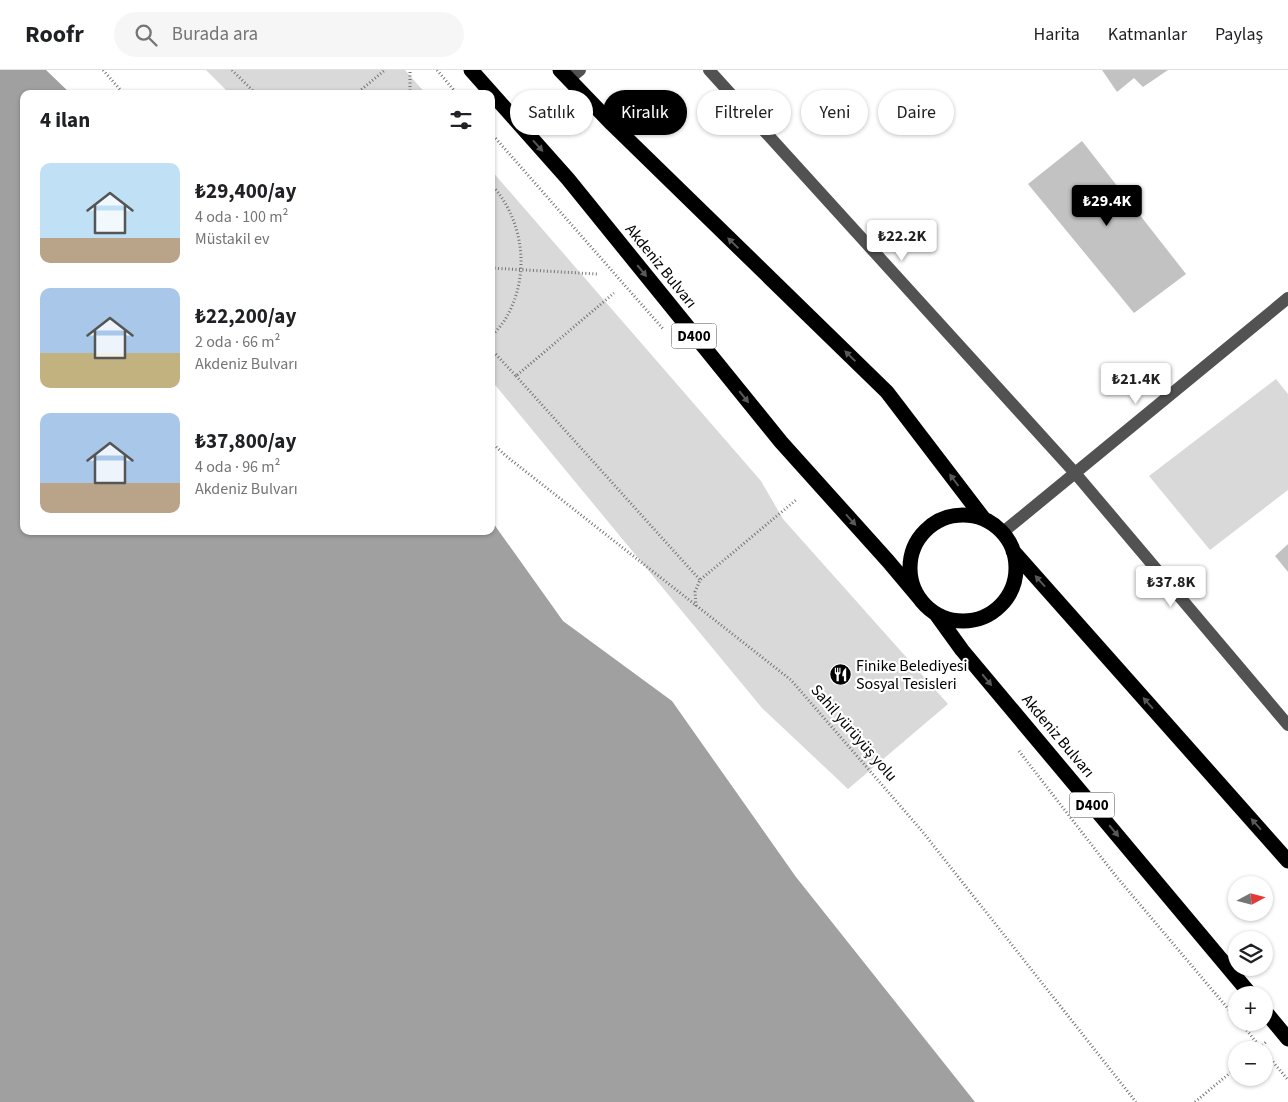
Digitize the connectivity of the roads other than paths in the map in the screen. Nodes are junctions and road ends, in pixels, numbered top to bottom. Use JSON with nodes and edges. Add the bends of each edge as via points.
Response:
{"nodes":[{"id":1,"x":471,"y":70,"type":"edge"},
{"id":2,"x":709,"y":70,"type":"edge"},
{"id":3,"x":570,"y":73,"type":"edge"},
{"id":4,"x":489,"y":90,"type":"edge"},
{"id":5,"x":495,"y":97,"type":"edge"},
{"id":6,"x":1288,"y":298,"type":"edge"},
{"id":7,"x":1075,"y":473,"type":"junction"},
{"id":8,"x":984,"y":519,"type":"junction"},
{"id":9,"x":1002,"y":533,"type":"junction"},
{"id":10,"x":1013,"y":551,"type":"junction"},
{"id":11,"x":920,"y":599,"type":"junction"},
{"id":12,"x":936,"y":614,"type":"junction"},
{"id":13,"x":1288,"y":725,"type":"edge"},
{"id":14,"x":1288,"y":861,"type":"edge"},
{"id":15,"x":1243,"y":986,"type":"edge"},
{"id":16,"x":1273,"y":1021,"type":"edge"},
{"id":17,"x":1288,"y":1039,"type":"edge"}],
"edges":[{"from":1,"to":4,"type":"highway","name":"Akdeniz Bulvarı","number":"D400","one_way":true},
{"from":2,"to":7,"type":"street"},
{"from":8,"to":3,"type":"highway","one_way":true,"via":[[887,392],[612,124]]},
{"from":5,"to":11,"type":"highway","name":"Akdeniz Bulvarı","number":"D400","one_way":true,"via":[[568,179],[781,442]]},
{"from":6,"to":7,"type":"street"},
{"from":7,"to":9,"type":"street"},
{"from":7,"to":13,"type":"street"},
{"from":8,"to":9,"type":"highway"},
{"from":8,"to":11,"type":"highway","via":[[950,516],[934,523],[921,535],[913,550],[910,567],[912,584]]},
{"from":9,"to":10,"type":"highway"},
{"from":10,"to":12,"type":"highway","via":[[1016,569],[1012,587],[1002,603],[988,614],[971,620],[953,620]]},
{"from":14,"to":10,"type":"highway","one_way":true},
{"from":11,"to":12,"type":"highway"},
{"from":12,"to":15,"type":"highway","name":"Akdeniz Bulvarı","number":"D400","one_way":true,"via":[[962,650]]},
{"from":16,"to":17,"type":"highway"}]}
